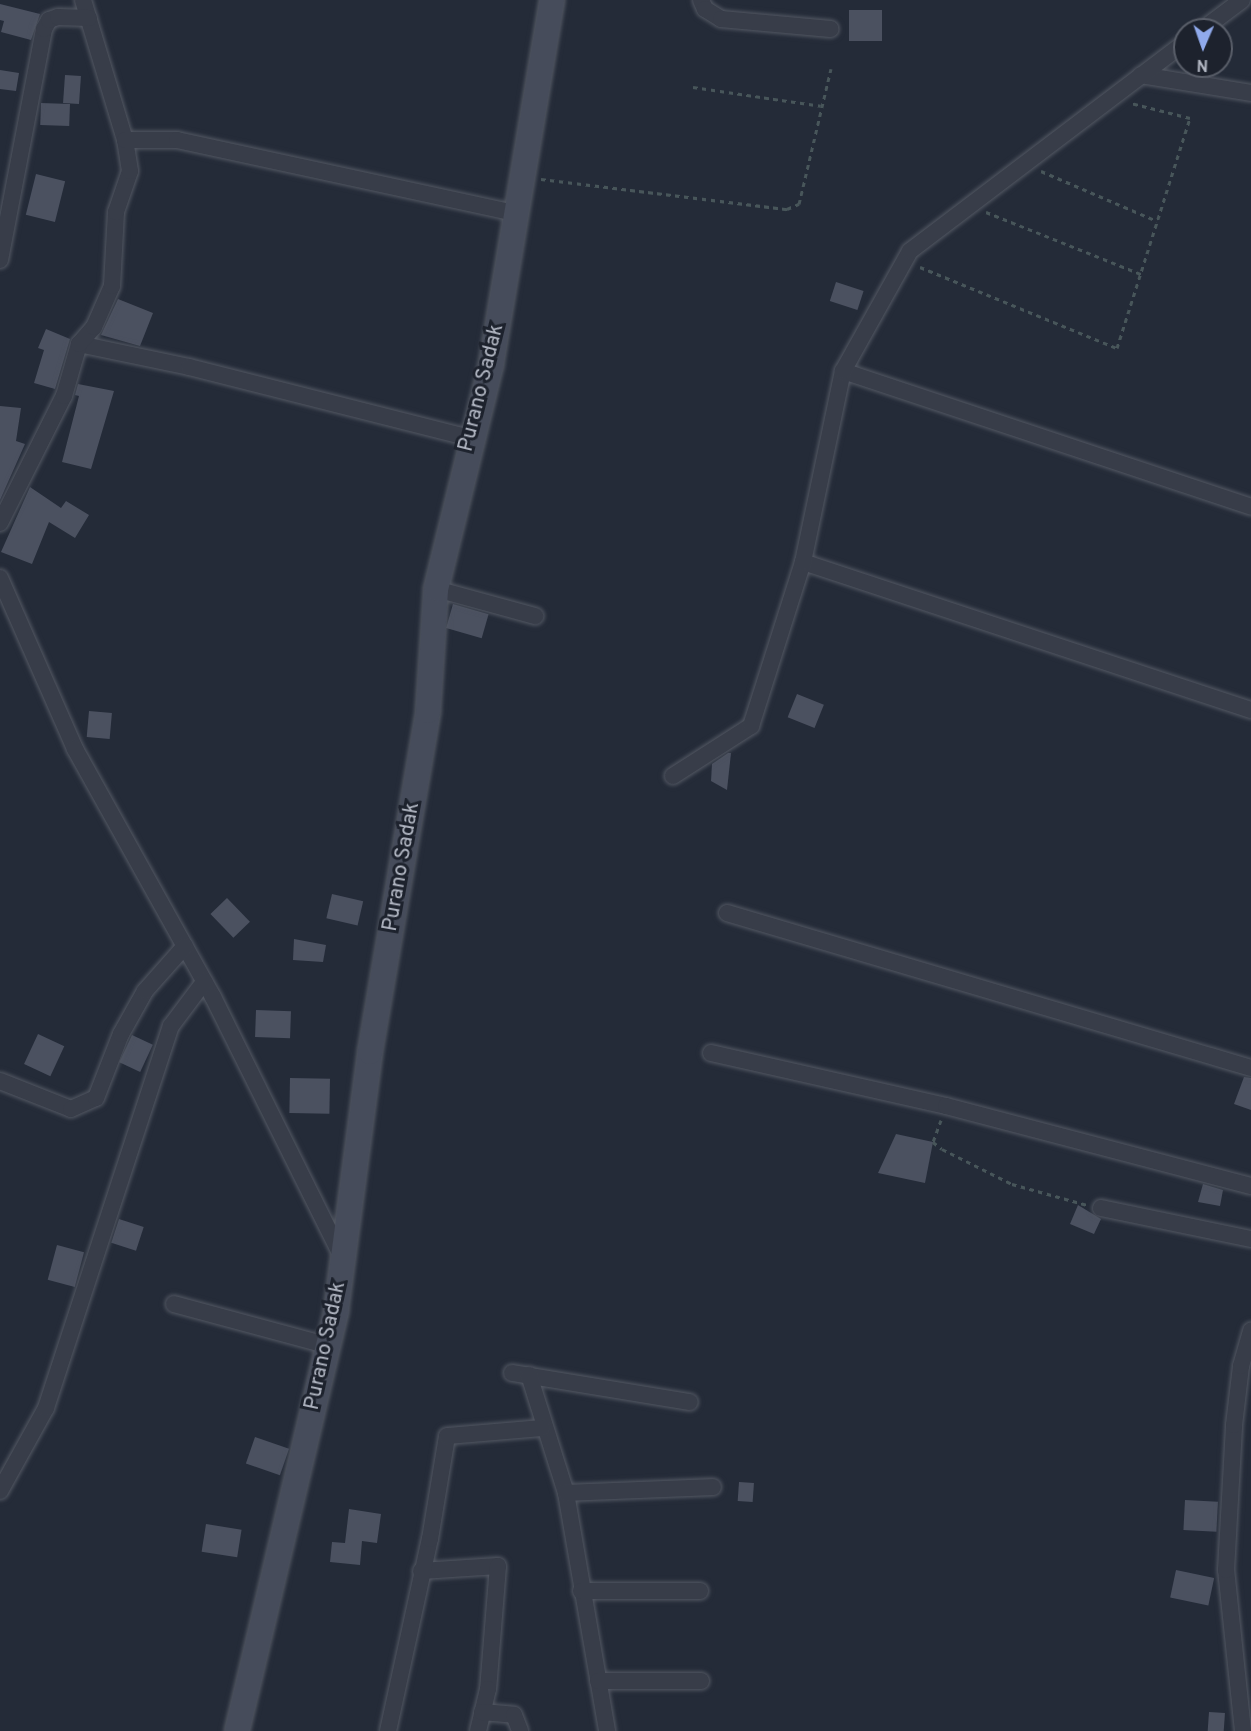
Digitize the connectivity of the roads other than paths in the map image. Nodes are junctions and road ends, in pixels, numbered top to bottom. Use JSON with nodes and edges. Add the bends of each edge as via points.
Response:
{"nodes":[{"id":1,"x":83,"y":0,"type":"edge"},
{"id":2,"x":552,"y":0,"type":"edge"},
{"id":3,"x":701,"y":0,"type":"edge"},
{"id":4,"x":1242,"y":0,"type":"edge"},
{"id":5,"x":88,"y":18,"type":"junction"},
{"id":6,"x":1218,"y":18,"type":"edge"},
{"id":7,"x":831,"y":29,"type":"dead end"},
{"id":8,"x":1173,"y":51,"type":"edge"},
{"id":9,"x":1141,"y":75,"type":"junction"},
{"id":10,"x":1251,"y":93,"type":"edge"},
{"id":11,"x":125,"y":140,"type":"junction"},
{"id":12,"x":518,"y":214,"type":"junction"},
{"id":13,"x":0,"y":260,"type":"edge"},
{"id":14,"x":79,"y":344,"type":"junction"},
{"id":15,"x":843,"y":371,"type":"junction"},
{"id":16,"x":470,"y":438,"type":"junction"},
{"id":17,"x":1251,"y":507,"type":"edge"},
{"id":18,"x":0,"y":523,"type":"edge"},
{"id":19,"x":803,"y":562,"type":"junction"},
{"id":20,"x":0,"y":578,"type":"edge"},
{"id":21,"x":436,"y":589,"type":"junction"},
{"id":22,"x":535,"y":616,"type":"dead end"},
{"id":23,"x":1251,"y":710,"type":"edge"},
{"id":24,"x":673,"y":776,"type":"dead end"},
{"id":25,"x":727,"y":913,"type":"dead end"},
{"id":26,"x":185,"y":946,"type":"junction"},
{"id":27,"x":204,"y":981,"type":"junction"},
{"id":28,"x":711,"y":1053,"type":"dead end"},
{"id":29,"x":1251,"y":1068,"type":"edge"},
{"id":30,"x":0,"y":1081,"type":"edge"},
{"id":31,"x":1251,"y":1186,"type":"edge"},
{"id":32,"x":1101,"y":1208,"type":"road end"},
{"id":33,"x":1251,"y":1239,"type":"edge"},
{"id":34,"x":343,"y":1260,"type":"junction"},
{"id":35,"x":174,"y":1304,"type":"dead end"},
{"id":36,"x":1251,"y":1330,"type":"edge"},
{"id":37,"x":326,"y":1345,"type":"junction"},
{"id":38,"x":690,"y":1402,"type":"dead end"},
{"id":39,"x":543,"y":1428,"type":"junction"},
{"id":40,"x":712,"y":1487,"type":"dead end"},
{"id":41,"x":0,"y":1491,"type":"edge"},
{"id":42,"x":566,"y":1493,"type":"junction"},
{"id":43,"x":421,"y":1571,"type":"junction"},
{"id":44,"x":581,"y":1591,"type":"junction"},
{"id":45,"x":700,"y":1591,"type":"dead end"},
{"id":46,"x":598,"y":1681,"type":"junction"},
{"id":47,"x":701,"y":1681,"type":"dead end"},
{"id":48,"x":482,"y":1712,"type":"junction"},
{"id":49,"x":237,"y":1731,"type":"edge"},
{"id":50,"x":388,"y":1731,"type":"edge"},
{"id":51,"x":478,"y":1731,"type":"edge"},
{"id":52,"x":520,"y":1731,"type":"edge"},
{"id":53,"x":607,"y":1731,"type":"edge"},
{"id":54,"x":1243,"y":1731,"type":"edge"}],
"edges":[{"from":1,"to":5,"type":"street"},
{"from":2,"to":12,"type":"main road","name":"Purano Sadak"},
{"from":3,"to":7,"type":"street","via":[[705,9],[721,19]]},
{"from":4,"to":6,"type":"street"},
{"from":5,"to":11,"type":"street"},
{"from":5,"to":13,"type":"street","via":[[58,17],[49,20],[44,29]]},
{"from":8,"to":9,"type":"street"},
{"from":9,"to":10,"type":"street"},
{"from":9,"to":15,"type":"street","via":[[910,251]]},
{"from":11,"to":12,"type":"street","via":[[177,140]]},
{"from":11,"to":14,"type":"street","via":[[130,171],[116,212],[114,278],[94,327]]},
{"from":12,"to":16,"type":"main road","name":"Purano Sadak","via":[[491,365]]},
{"from":14,"to":16,"type":"street","via":[[189,367]]},
{"from":14,"to":18,"type":"street","via":[[64,396]]},
{"from":15,"to":17,"type":"street"},
{"from":15,"to":19,"type":"street"},
{"from":16,"to":21,"type":"main road","name":"Purano Sadak"},
{"from":19,"to":23,"type":"street"},
{"from":19,"to":24,"type":"street","via":[[751,726]]},
{"from":20,"to":26,"type":"street","via":[[75,749]]},
{"from":21,"to":22,"type":"street"},
{"from":21,"to":34,"type":"main road","name":"Purano Sadak","via":[[428,711],[370,1052]]},
{"from":25,"to":29,"type":"street"},
{"from":26,"to":27,"type":"street"},
{"from":26,"to":30,"type":"street","via":[[145,991],[121,1034],[96,1098],[70,1109]]},
{"from":27,"to":34,"type":"street"},
{"from":27,"to":41,"type":"street","via":[[171,1026],[46,1408]]},
{"from":28,"to":31,"type":"street","via":[[946,1106]]},
{"from":32,"to":33,"type":"street"},
{"from":34,"to":37,"type":"main road","name":"Purano Sadak","via":[[336,1311]]},
{"from":35,"to":37,"type":"street"},
{"from":36,"to":54,"type":"street","via":[[1241,1366],[1234,1425],[1226,1570],[1235,1689]]},
{"from":37,"to":49,"type":"main road","name":"Purano Sadak"},
{"from":38,"to":39,"type":"street","via":[[521,1374]]},
{"from":39,"to":42,"type":"street"},
{"from":39,"to":43,"type":"street","via":[[447,1436]]},
{"from":40,"to":42,"type":"street"},
{"from":42,"to":44,"type":"street"},
{"from":43,"to":48,"type":"street","via":[[498,1566],[488,1689]]},
{"from":43,"to":50,"type":"street"},
{"from":44,"to":45,"type":"street"},
{"from":44,"to":46,"type":"street"},
{"from":46,"to":47,"type":"street"},
{"from":46,"to":53,"type":"street"},
{"from":48,"to":51,"type":"street"},
{"from":48,"to":52,"type":"street","via":[[514,1715]]}]}
